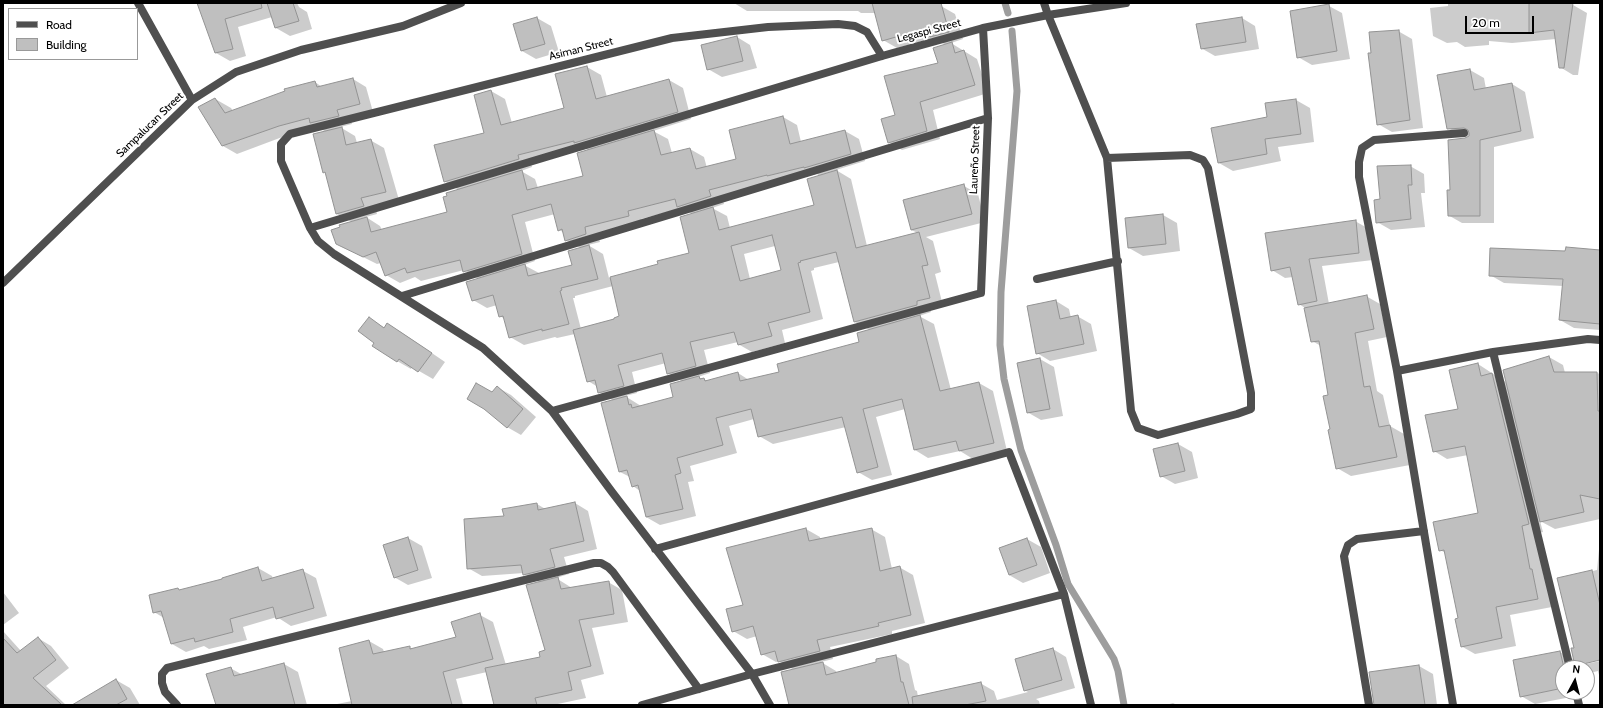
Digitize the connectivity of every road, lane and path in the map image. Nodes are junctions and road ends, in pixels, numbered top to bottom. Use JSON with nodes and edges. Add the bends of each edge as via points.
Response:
{"nodes":[{"id":1,"x":138,"y":3,"type":"edge"},
{"id":2,"x":461,"y":3,"type":"edge"},
{"id":3,"x":1044,"y":3,"type":"edge"},
{"id":4,"x":1126,"y":3,"type":"edge"},
{"id":5,"x":1048,"y":15,"type":"junction"},
{"id":6,"x":983,"y":28,"type":"junction"},
{"id":7,"x":882,"y":56,"type":"junction"},
{"id":8,"x":192,"y":100,"type":"junction"},
{"id":9,"x":988,"y":118,"type":"junction"},
{"id":10,"x":1464,"y":132,"type":"dead end"},
{"id":11,"x":1107,"y":158,"type":"junction"},
{"id":12,"x":310,"y":228,"type":"junction"},
{"id":13,"x":1118,"y":261,"type":"junction"},
{"id":14,"x":1037,"y":279,"type":"dead end"},
{"id":15,"x":3,"y":283,"type":"edge"},
{"id":16,"x":402,"y":296,"type":"junction"},
{"id":17,"x":1600,"y":340,"type":"edge"},
{"id":18,"x":1493,"y":352,"type":"junction"},
{"id":19,"x":1397,"y":371,"type":"junction"},
{"id":20,"x":552,"y":411,"type":"junction"},
{"id":21,"x":1424,"y":531,"type":"junction"},
{"id":22,"x":655,"y":548,"type":"junction"},
{"id":23,"x":1064,"y":594,"type":"junction"},
{"id":24,"x":1568,"y":660,"type":"edge"},
{"id":25,"x":752,"y":674,"type":"junction"},
{"id":26,"x":699,"y":689,"type":"junction"},
{"id":27,"x":177,"y":705,"type":"edge"},
{"id":28,"x":642,"y":705,"type":"edge"},
{"id":29,"x":770,"y":705,"type":"edge"},
{"id":30,"x":1091,"y":705,"type":"edge"},
{"id":31,"x":1369,"y":705,"type":"edge"},
{"id":32,"x":1453,"y":705,"type":"edge"}],
"edges":[{"from":1,"to":8,"type":"street"},
{"from":2,"to":8,"type":"street","name":"Sampalucan Street","via":[[403,26],[301,50],[236,72]]},
{"from":3,"to":5,"type":"street"},
{"from":4,"to":5,"type":"street"},
{"from":5,"to":6,"type":"street","name":"Legaspi Street"},
{"from":5,"to":11,"type":"street"},
{"from":6,"to":7,"type":"street","name":"Legaspi Street"},
{"from":6,"to":9,"type":"street","name":"Laureño Street"},
{"from":7,"to":12,"type":"street","name":"Legaspi Street"},
{"from":7,"to":12,"type":"street","name":"Asiman Street","via":[[867,32],[855,26],[838,24],[768,27],[672,38],[290,134],[280,144],[281,161]]},
{"from":8,"to":15,"type":"street","name":"Sampalucan Street"},
{"from":9,"to":16,"type":"street"},
{"from":9,"to":20,"type":"street","name":"Laureño Street","via":[[981,293]]},
{"from":10,"to":19,"type":"street","via":[[1374,140],[1362,148],[1359,177]]},
{"from":11,"to":13,"type":"street"},
{"from":11,"to":13,"type":"street","via":[[1190,155],[1203,160],[1208,168],[1252,394],[1251,409],[1158,435],[1138,428],[1131,411]]},
{"from":12,"to":16,"type":"street","via":[[325,248]]},
{"from":13,"to":14,"type":"street"},
{"from":16,"to":20,"type":"street","via":[[483,348]]},
{"from":17,"to":18,"type":"street","via":[[1588,339]]},
{"from":18,"to":19,"type":"street"},
{"from":18,"to":24,"type":"street"},
{"from":19,"to":21,"type":"street"},
{"from":20,"to":22,"type":"street"},
{"from":21,"to":31,"type":"street","via":[[1357,539],[1348,545],[1344,556]]},
{"from":21,"to":32,"type":"street"},
{"from":22,"to":23,"type":"street","via":[[1009,452]]},
{"from":22,"to":25,"type":"street"},
{"from":23,"to":25,"type":"street"},
{"from":23,"to":30,"type":"street"},
{"from":25,"to":26,"type":"street"},
{"from":25,"to":29,"type":"street"},
{"from":26,"to":27,"type":"street","via":[[613,572],[601,563],[594,563],[167,668],[162,674],[164,692]]},
{"from":26,"to":28,"type":"street"}]}
